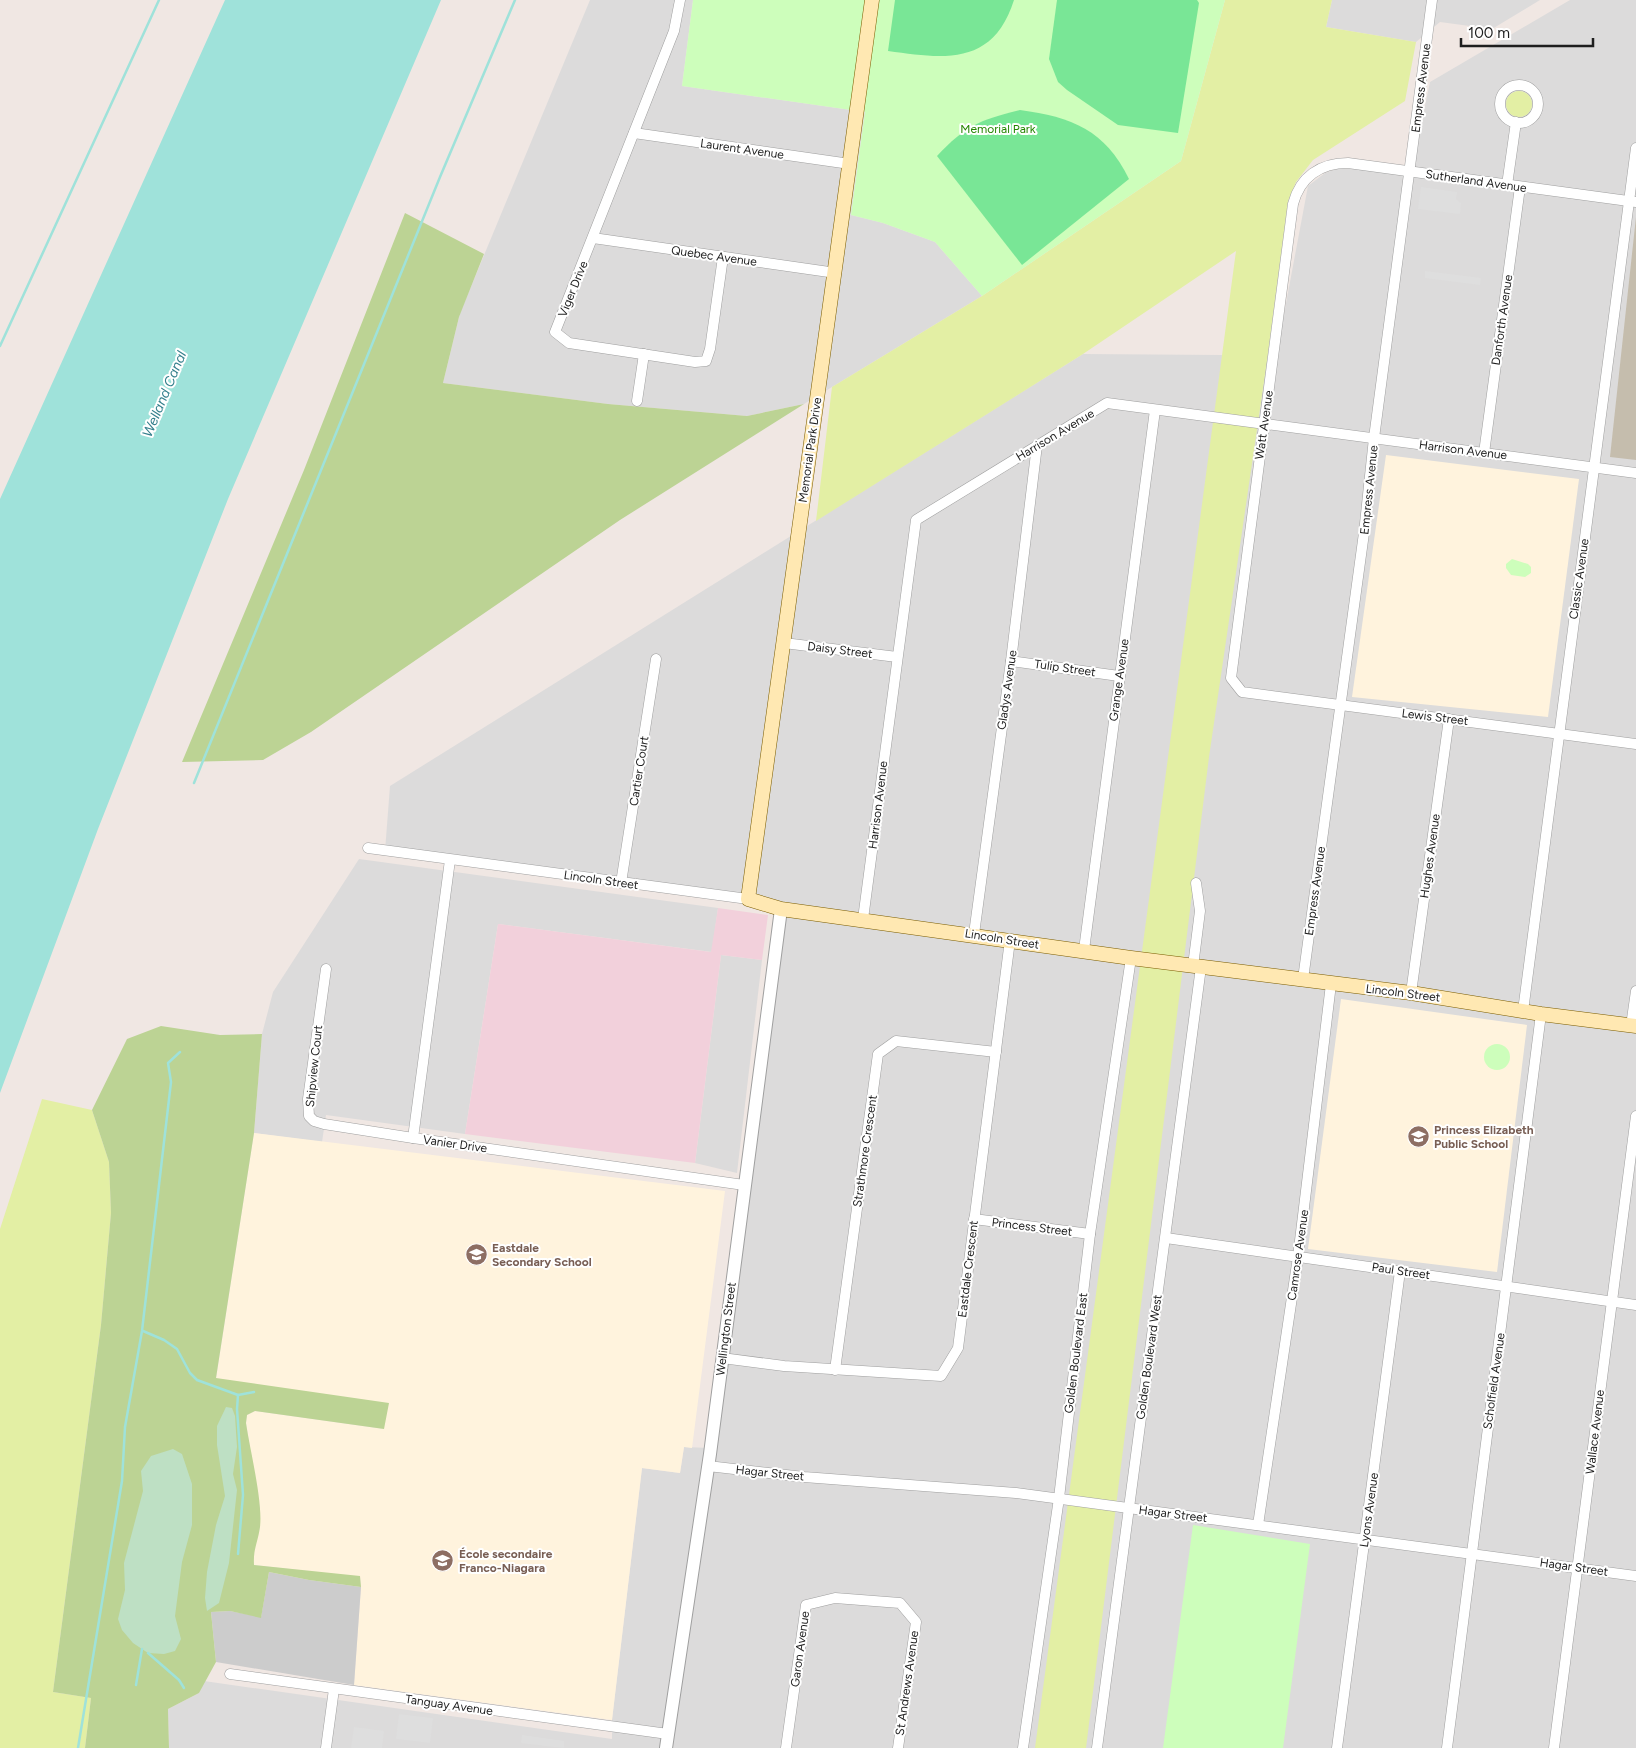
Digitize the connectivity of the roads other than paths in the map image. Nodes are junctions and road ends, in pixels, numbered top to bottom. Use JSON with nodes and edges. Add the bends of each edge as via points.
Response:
{"nodes":[{"id":1,"x":680,"y":0,"type":"edge"},
{"id":2,"x":872,"y":0,"type":"edge"},
{"id":3,"x":1432,"y":0,"type":"edge"},
{"id":4,"x":1516,"y":122,"type":"dead end"},
{"id":5,"x":634,"y":133,"type":"junction"},
{"id":6,"x":1636,"y":148,"type":"edge"},
{"id":7,"x":850,"y":164,"type":"junction"},
{"id":8,"x":1317,"y":170,"type":"joint"},
{"id":9,"x":1410,"y":172,"type":"junction"},
{"id":10,"x":1507,"y":185,"type":"junction"},
{"id":11,"x":1520,"y":187,"type":"junction"},
{"id":12,"x":1632,"y":201,"type":"edge"},
{"id":13,"x":593,"y":238,"type":"junction"},
{"id":14,"x":723,"y":257,"type":"junction"},
{"id":15,"x":836,"y":273,"type":"junction"},
{"id":16,"x":644,"y":354,"type":"junction"},
{"id":17,"x":637,"y":400,"type":"dead end"},
{"id":18,"x":1155,"y":410,"type":"junction"},
{"id":19,"x":1264,"y":423,"type":"junction"},
{"id":20,"x":1374,"y":438,"type":"junction"},
{"id":21,"x":1037,"y":445,"type":"junction"},
{"id":22,"x":1484,"y":452,"type":"junction"},
{"id":23,"x":1594,"y":467,"type":"junction"},
{"id":24,"x":1636,"y":473,"type":"edge"},
{"id":25,"x":784,"y":643,"type":"junction"},
{"id":26,"x":896,"y":657,"type":"junction"},
{"id":27,"x":656,"y":658,"type":"dead end"},
{"id":28,"x":1011,"y":661,"type":"junction"},
{"id":29,"x":1119,"y":676,"type":"junction"},
{"id":30,"x":1236,"y":686,"type":"joint"},
{"id":31,"x":1340,"y":705,"type":"junction"},
{"id":32,"x":1449,"y":719,"type":"junction"},
{"id":33,"x":1558,"y":734,"type":"junction"},
{"id":34,"x":1636,"y":744,"type":"edge"},
{"id":35,"x":368,"y":848,"type":"dead end"},
{"id":36,"x":450,"y":860,"type":"junction"},
{"id":37,"x":621,"y":883,"type":"junction"},
{"id":38,"x":1196,"y":883,"type":"dead end"},
{"id":39,"x":748,"y":899,"type":"junction"},
{"id":40,"x":781,"y":909,"type":"junction"},
{"id":41,"x":863,"y":919,"type":"junction"},
{"id":42,"x":974,"y":934,"type":"junction"},
{"id":43,"x":1010,"y":940,"type":"junction"},
{"id":44,"x":1084,"y":950,"type":"junction"},
{"id":45,"x":1131,"y":958,"type":"junction"},
{"id":46,"x":1197,"y":966,"type":"junction"},
{"id":47,"x":326,"y":969,"type":"dead end"},
{"id":48,"x":1303,"y":979,"type":"junction"},
{"id":49,"x":1331,"y":984,"type":"junction"},
{"id":50,"x":1636,"y":991,"type":"edge"},
{"id":51,"x":1411,"y":994,"type":"junction"},
{"id":52,"x":1523,"y":1010,"type":"junction"},
{"id":53,"x":1541,"y":1014,"type":"junction"},
{"id":54,"x":1634,"y":1026,"type":"edge"},
{"id":55,"x":996,"y":1052,"type":"junction"},
{"id":56,"x":1636,"y":1116,"type":"edge"},
{"id":57,"x":413,"y":1138,"type":"junction"},
{"id":58,"x":744,"y":1185,"type":"junction"},
{"id":59,"x":974,"y":1219,"type":"junction"},
{"id":60,"x":1090,"y":1234,"type":"junction"},
{"id":61,"x":1166,"y":1238,"type":"junction"},
{"id":62,"x":1298,"y":1257,"type":"junction"},
{"id":63,"x":1400,"y":1271,"type":"junction"},
{"id":64,"x":1506,"y":1286,"type":"junction"},
{"id":65,"x":1612,"y":1301,"type":"junction"},
{"id":66,"x":1636,"y":1305,"type":"edge"},
{"id":67,"x":722,"y":1358,"type":"junction"},
{"id":68,"x":835,"y":1370,"type":"junction"},
{"id":69,"x":708,"y":1466,"type":"junction"},
{"id":70,"x":1059,"y":1498,"type":"junction"},
{"id":71,"x":1128,"y":1508,"type":"junction"},
{"id":72,"x":1258,"y":1525,"type":"junction"},
{"id":73,"x":1365,"y":1539,"type":"junction"},
{"id":74,"x":1471,"y":1553,"type":"junction"},
{"id":75,"x":1578,"y":1568,"type":"junction"},
{"id":76,"x":1636,"y":1576,"type":"edge"},
{"id":77,"x":862,"y":1600,"type":"joint"},
{"id":78,"x":230,"y":1674,"type":"dead end"},
{"id":79,"x":334,"y":1689,"type":"junction"},
{"id":80,"x":668,"y":1734,"type":"junction"},
{"id":81,"x":326,"y":1748,"type":"edge"},
{"id":82,"x":666,"y":1748,"type":"edge"},
{"id":83,"x":786,"y":1748,"type":"edge"},
{"id":84,"x":898,"y":1748,"type":"edge"},
{"id":85,"x":1023,"y":1748,"type":"edge"},
{"id":86,"x":1097,"y":1748,"type":"edge"},
{"id":87,"x":1337,"y":1748,"type":"edge"},
{"id":88,"x":1447,"y":1748,"type":"edge"},
{"id":89,"x":1554,"y":1748,"type":"edge"}],
"edges":[{"from":1,"to":5,"type":"street","name":"Viger Drive","via":[[674,31]]},
{"from":2,"to":7,"type":"main road","name":"Memorial Park Drive"},
{"from":3,"to":9,"type":"street","name":"Empress Avenue"},
{"from":4,"to":10,"type":"street"},
{"from":5,"to":7,"type":"street","name":"Laurent Avenue"},
{"from":5,"to":13,"type":"street","name":"Viger Drive"},
{"from":6,"to":12,"type":"street","name":"Classic Avenue"},
{"from":7,"to":15,"type":"main road","name":"Memorial Park Drive"},
{"from":8,"to":9,"type":"street","name":"Sutherland Avenue","via":[[1330,164],[1348,164]]},
{"from":8,"to":19,"type":"street","name":"Watt Avenue","via":[[1299,188],[1293,204]]},
{"from":9,"to":10,"type":"street","name":"Sutherland Avenue"},
{"from":9,"to":20,"type":"street","name":"Empress Avenue"},
{"from":10,"to":11,"type":"street","name":"Sutherland Avenue"},
{"from":11,"to":12,"type":"street","name":"Sutherland Avenue"},
{"from":11,"to":22,"type":"street","name":"Danforth Avenue"},
{"from":12,"to":23,"type":"street","name":"Classic Avenue"},
{"from":13,"to":14,"type":"street","name":"Quebec Avenue"},
{"from":13,"to":16,"type":"street","name":"Viger Drive","via":[[555,332],[569,343]]},
{"from":14,"to":15,"type":"street","name":"Quebec Avenue"},
{"from":14,"to":16,"type":"street","name":"Viger Drive","via":[[706,361]]},
{"from":15,"to":25,"type":"main road","name":"Memorial Park Drive"},
{"from":16,"to":17,"type":"street"},
{"from":18,"to":19,"type":"street","name":"Harrison Avenue"},
{"from":18,"to":21,"type":"street","name":"Harrison Avenue","via":[[1107,403]]},
{"from":18,"to":29,"type":"street","name":"Grange Avenue"},
{"from":19,"to":20,"type":"street","name":"Harrison Avenue"},
{"from":19,"to":30,"type":"street","name":"Watt Avenue","via":[[1231,678]]},
{"from":20,"to":22,"type":"street","name":"Harrison Avenue"},
{"from":20,"to":31,"type":"street","name":"Empress Avenue"},
{"from":21,"to":26,"type":"street","name":"Harrison Avenue","via":[[916,520]]},
{"from":21,"to":28,"type":"street","name":"Gladys Avenue"},
{"from":22,"to":23,"type":"street","name":"Harrison Avenue"},
{"from":23,"to":24,"type":"street","name":"Harrison Avenue"},
{"from":23,"to":33,"type":"street","name":"Classic Avenue"},
{"from":25,"to":26,"type":"street","name":"Daisy Street"},
{"from":25,"to":39,"type":"main road","name":"Memorial Park Drive"},
{"from":26,"to":41,"type":"street","name":"Harrison Avenue"},
{"from":27,"to":37,"type":"street","name":"Cartier Court"},
{"from":28,"to":29,"type":"street","name":"Tulip Street"},
{"from":28,"to":42,"type":"street","name":"Gladys Avenue"},
{"from":29,"to":44,"type":"street","name":"Grange Avenue"},
{"from":30,"to":31,"type":"street","name":"Lewis Street","via":[[1242,692]]},
{"from":31,"to":32,"type":"street","name":"Lewis Street"},
{"from":31,"to":48,"type":"street","name":"Empress Avenue"},
{"from":32,"to":33,"type":"street","name":"Lewis Street"},
{"from":32,"to":51,"type":"street","name":"Hughes Avenue"},
{"from":33,"to":34,"type":"street","name":"Lewis Street"},
{"from":33,"to":52,"type":"street","name":"Classic Avenue"},
{"from":35,"to":36,"type":"street","name":"Lincoln Street"},
{"from":36,"to":37,"type":"street","name":"Lincoln Street"},
{"from":36,"to":57,"type":"street","name":"Vanier Drive"},
{"from":37,"to":39,"type":"street","name":"Lincoln Street"},
{"from":38,"to":46,"type":"street","name":"Golden Boulevard West","via":[[1200,911]]},
{"from":39,"to":40,"type":"main road","name":"Lincoln Street"},
{"from":40,"to":41,"type":"main road","name":"Lincoln Street"},
{"from":40,"to":58,"type":"street","name":"Wellington Street"},
{"from":41,"to":42,"type":"main road","name":"Lincoln Street"},
{"from":42,"to":43,"type":"main road","name":"Lincoln Street"},
{"from":43,"to":44,"type":"main road","name":"Lincoln Street"},
{"from":43,"to":55,"type":"street","name":"Eastdale Crescent"},
{"from":44,"to":45,"type":"main road","name":"Lincoln Street"},
{"from":45,"to":46,"type":"main road","name":"Lincoln Street"},
{"from":45,"to":60,"type":"street","name":"Golden Boulevard East"},
{"from":46,"to":48,"type":"main road","name":"Lincoln Street"},
{"from":46,"to":61,"type":"street","name":"Golden Boulevard West"},
{"from":47,"to":57,"type":"street","name":"Shipview Court","via":[[308,1098],[309,1116],[324,1124]]},
{"from":48,"to":49,"type":"main road","name":"Lincoln Street"},
{"from":49,"to":51,"type":"main road","name":"Lincoln Street"},
{"from":49,"to":62,"type":"street","name":"Camrose Avenue"},
{"from":50,"to":54,"type":"street"},
{"from":51,"to":52,"type":"main road","name":"Lincoln Street"},
{"from":52,"to":53,"type":"main road","name":"Lincoln Street"},
{"from":53,"to":54,"type":"main road","name":"Lincoln Street"},
{"from":53,"to":64,"type":"street","name":"Scholfield Avenue"},
{"from":55,"to":59,"type":"street","name":"Eastdale Crescent"},
{"from":55,"to":68,"type":"street","name":"Strathmore Crescent","via":[[896,1040],[878,1054]]},
{"from":56,"to":65,"type":"street","name":"Wallace Avenue"},
{"from":57,"to":58,"type":"street","name":"Vanier Drive"},
{"from":58,"to":67,"type":"street","name":"Wellington Street"},
{"from":59,"to":60,"type":"street","name":"Princess Street"},
{"from":59,"to":68,"type":"street","name":"Eastdale Crescent","via":[[958,1348],[941,1376]]},
{"from":60,"to":70,"type":"street","name":"Golden Boulevard East"},
{"from":61,"to":62,"type":"street","name":"Paul Street"},
{"from":61,"to":71,"type":"street","name":"Golden Boulevard West"},
{"from":62,"to":63,"type":"street","name":"Paul Street"},
{"from":62,"to":72,"type":"street","name":"Camrose Avenue"},
{"from":63,"to":64,"type":"street","name":"Paul Street"},
{"from":63,"to":73,"type":"street","name":"Lyons Avenue"},
{"from":64,"to":65,"type":"street","name":"Paul Street"},
{"from":64,"to":74,"type":"street","name":"Scholfield Avenue"},
{"from":65,"to":66,"type":"street","name":"Paul Street"},
{"from":65,"to":75,"type":"street","name":"Wallace Avenue"},
{"from":67,"to":68,"type":"street","name":"Eastdale Crescent"},
{"from":67,"to":69,"type":"street","name":"Wellington Street"},
{"from":69,"to":70,"type":"street","name":"Hagar Street"},
{"from":69,"to":80,"type":"street","name":"Wellington Street"},
{"from":70,"to":71,"type":"street","name":"Hagar Street"},
{"from":70,"to":85,"type":"street","name":"Golden Boulevard East"},
{"from":71,"to":72,"type":"street","name":"Hagar Street"},
{"from":71,"to":86,"type":"street","name":"Golden Boulevard West"},
{"from":72,"to":73,"type":"street","name":"Hagar Street"},
{"from":73,"to":74,"type":"street","name":"Hagar Street"},
{"from":73,"to":87,"type":"street","name":"Lyons Avenue"},
{"from":74,"to":75,"type":"street","name":"Hagar Street"},
{"from":74,"to":88,"type":"street","name":"Scholfield Avenue"},
{"from":75,"to":76,"type":"street","name":"Hagar Street"},
{"from":75,"to":89,"type":"street","name":"Wallace Avenue"},
{"from":77,"to":83,"type":"street","name":"Garon Avenue","via":[[835,1598],[806,1605]]},
{"from":77,"to":84,"type":"street","name":"St Andrews Avenue","via":[[900,1603],[916,1622]]},
{"from":78,"to":79,"type":"street","name":"Tanguay Avenue"},
{"from":79,"to":80,"type":"street","name":"Tanguay Avenue"},
{"from":79,"to":81,"type":"street"},
{"from":80,"to":82,"type":"street","name":"Wellington Street"}]}
